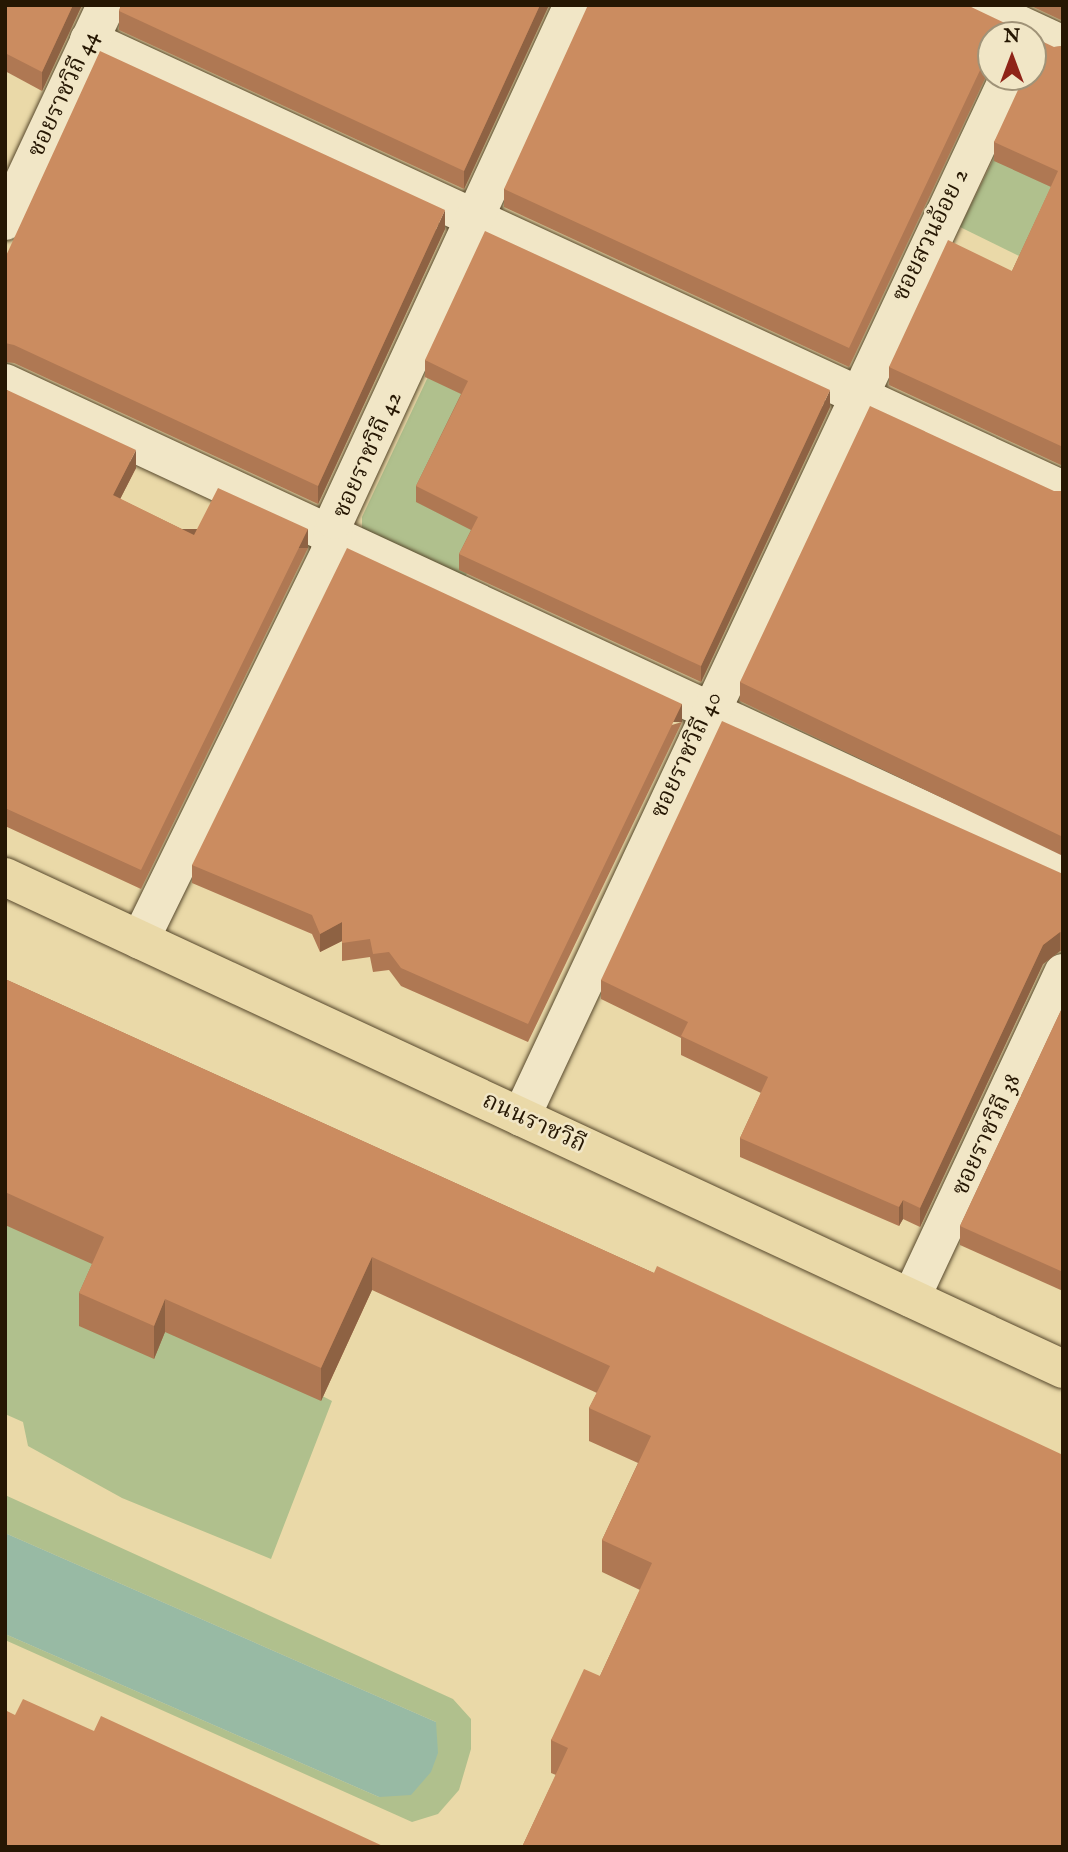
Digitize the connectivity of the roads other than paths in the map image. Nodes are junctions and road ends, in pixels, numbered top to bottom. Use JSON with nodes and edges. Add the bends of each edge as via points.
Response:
{"nodes":[{"id":1,"x":106,"y":5,"type":"edge"},
{"id":2,"x":573,"y":5,"type":"edge"},
{"id":3,"x":977,"y":5,"type":"edge"},
{"id":4,"x":1010,"y":21,"type":"edge"},
{"id":5,"x":89,"y":40,"type":"junction"},
{"id":6,"x":1002,"y":91,"type":"edge"},
{"id":7,"x":476,"y":219,"type":"junction"},
{"id":8,"x":5,"y":221,"type":"edge"},
{"id":9,"x":5,"y":383,"type":"edge"},
{"id":10,"x":856,"y":395,"type":"junction"},
{"id":11,"x":1063,"y":490,"type":"edge"},
{"id":12,"x":335,"y":537,"type":"junction"},
{"id":13,"x":708,"y":709,"type":"junction"},
{"id":14,"x":1063,"y":875,"type":"edge"},
{"id":15,"x":5,"y":877,"type":"edge"},
{"id":16,"x":140,"y":940,"type":"junction"},
{"id":17,"x":1063,"y":973,"type":"edge"},
{"id":18,"x":521,"y":1117,"type":"junction"},
{"id":19,"x":911,"y":1298,"type":"junction"},
{"id":20,"x":1063,"y":1369,"type":"edge"}],
"edges":[{"from":1,"to":5,"type":"street","name":"ซอยราชวิถี 44"},
{"from":2,"to":7,"type":"street","name":"ซอยราชวิถี 42"},
{"from":3,"to":4,"type":"street"},
{"from":5,"to":7,"type":"street"},
{"from":5,"to":8,"type":"street","name":"ซอยราชวิถี 44"},
{"from":6,"to":10,"type":"street","name":"ซอยสวนอ้อย 2"},
{"from":7,"to":10,"type":"street"},
{"from":7,"to":12,"type":"street","name":"ซอยราชวิถี 42","via":[[335,520]]},
{"from":9,"to":12,"type":"street"},
{"from":10,"to":11,"type":"street"},
{"from":10,"to":13,"type":"street","name":"ซอยราชวิถี 40"},
{"from":12,"to":13,"type":"street"},
{"from":12,"to":16,"type":"street","name":"ซอยราชวิถี 42"},
{"from":13,"to":14,"type":"street"},
{"from":13,"to":18,"type":"street","name":"ซอยราชวิถี 40"},
{"from":15,"to":16,"type":"main road","name":"ถนนราชวิถี"},
{"from":16,"to":18,"type":"main road","name":"ถนนราชวิถี"},
{"from":17,"to":19,"type":"street","name":"ซอยราชวิถี 38"},
{"from":18,"to":19,"type":"main road","name":"ถนนราชวิถี"},
{"from":19,"to":20,"type":"main road","name":"ถนนราชวิถี"}]}
